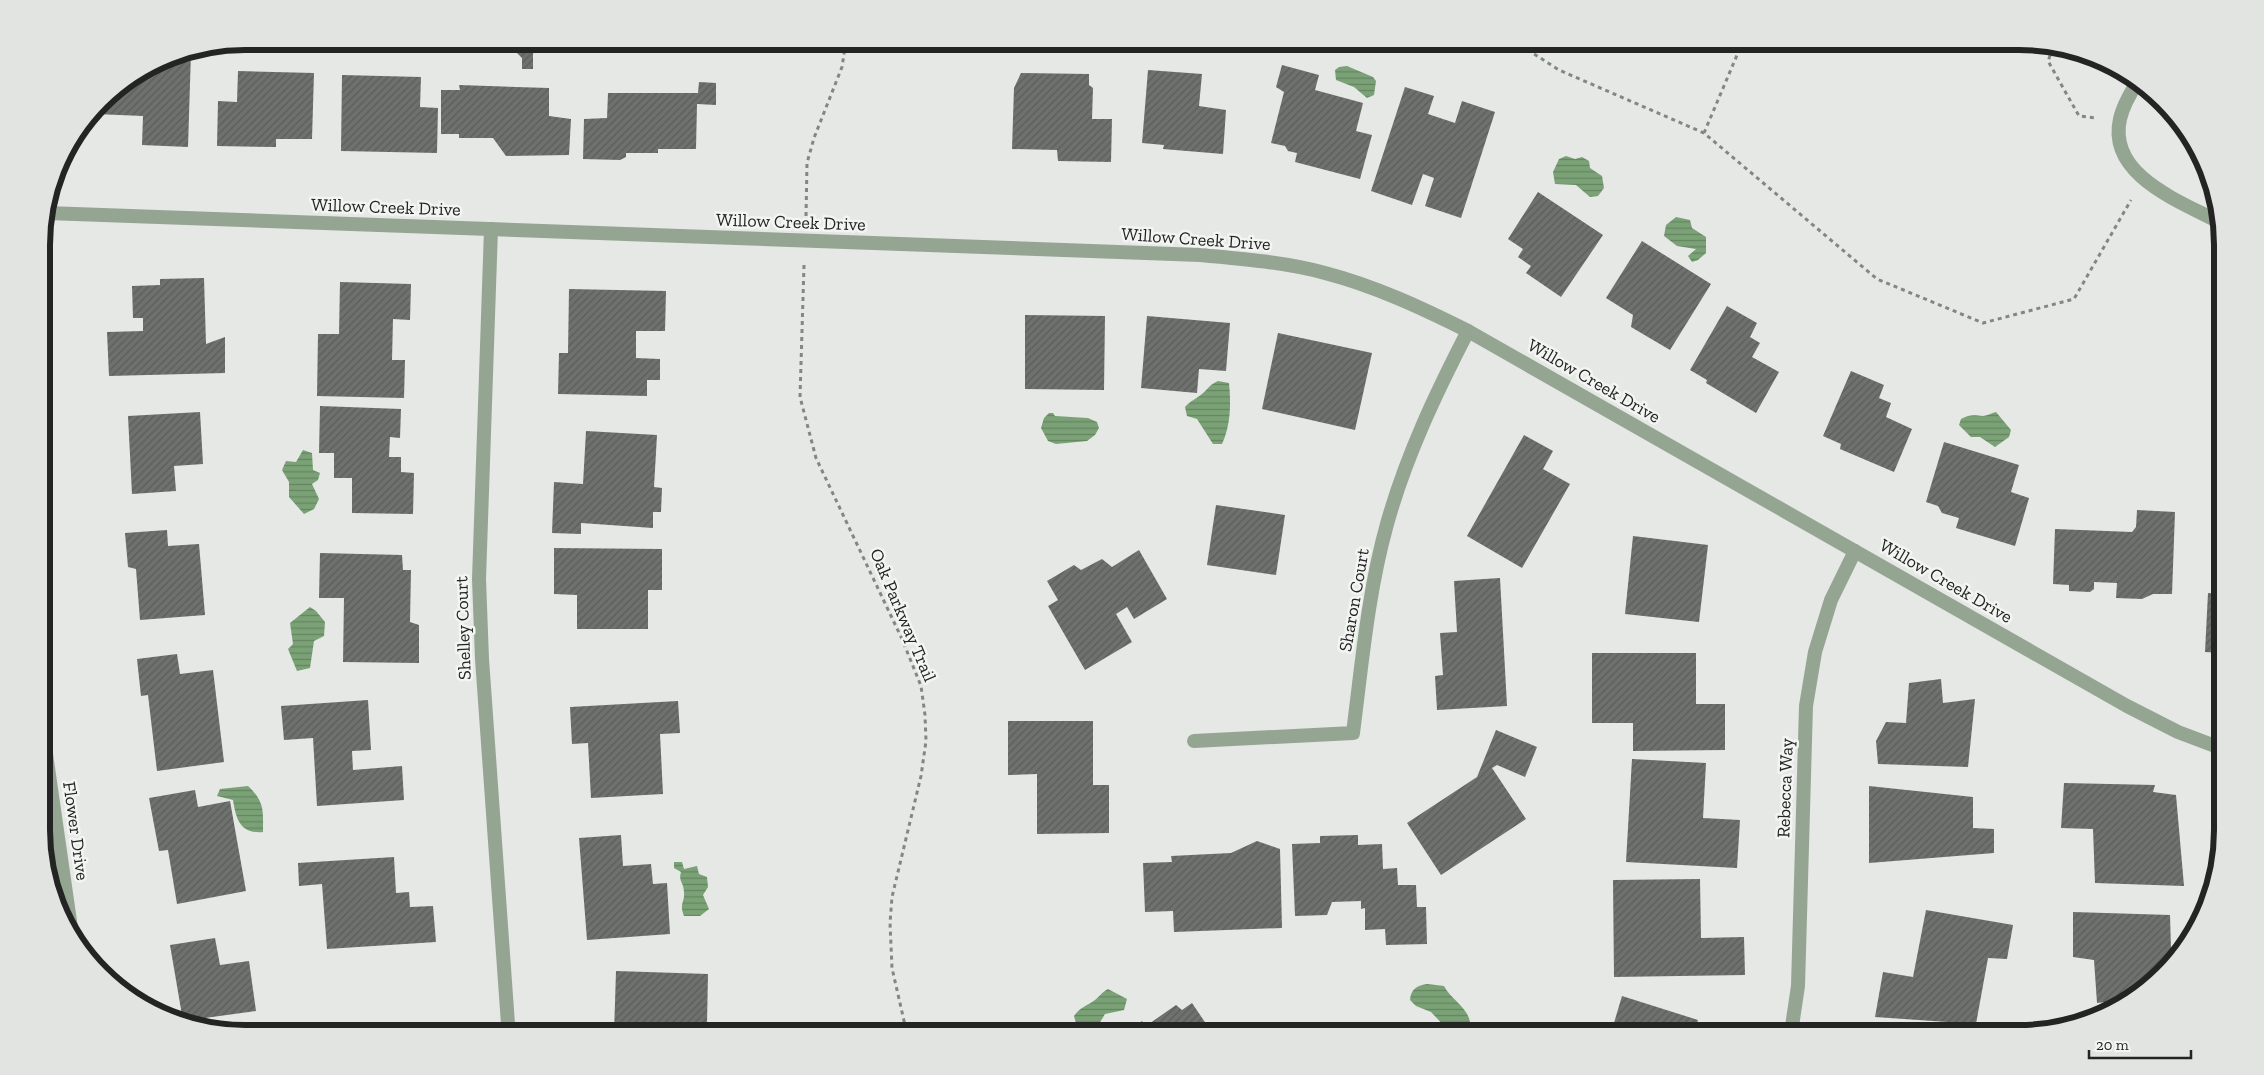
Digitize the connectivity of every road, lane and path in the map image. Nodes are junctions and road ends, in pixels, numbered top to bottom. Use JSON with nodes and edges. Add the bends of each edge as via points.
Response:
{"nodes":[{"id":1,"x":845,"y":50,"type":"edge"},
{"id":2,"x":1528,"y":50,"type":"edge"},
{"id":3,"x":1738,"y":50,"type":"edge"},
{"id":4,"x":2051,"y":53,"type":"edge"},
{"id":5,"x":2135,"y":88,"type":"edge"},
{"id":6,"x":2120,"y":120,"type":"junction"},
{"id":7,"x":1704,"y":133,"type":"junction"},
{"id":8,"x":2143,"y":180,"type":"junction"},
{"id":9,"x":806,"y":202,"type":"dead end"},
{"id":10,"x":53,"y":213,"type":"edge"},
{"id":11,"x":2212,"y":218,"type":"edge"},
{"id":12,"x":491,"y":229,"type":"junction"},
{"id":13,"x":804,"y":273,"type":"dead end"},
{"id":14,"x":1468,"y":331,"type":"junction"},
{"id":15,"x":1855,"y":551,"type":"junction"},
{"id":16,"x":1194,"y":741,"type":"dead end"},
{"id":17,"x":2214,"y":746,"type":"edge"},
{"id":18,"x":50,"y":782,"type":"edge"},
{"id":19,"x":69,"y":914,"type":"edge"},
{"id":20,"x":508,"y":1024,"type":"dead end"},
{"id":21,"x":905,"y":1025,"type":"edge"},
{"id":22,"x":1793,"y":1025,"type":"edge"}],
"edges":[{"from":1,"to":9,"type":"path","via":[[842,67],[807,163]]},
{"from":2,"to":7,"type":"path","via":[[1558,70]]},
{"from":3,"to":7,"type":"path"},
{"from":4,"to":6,"type":"path","via":[[2048,61],[2079,116]]},
{"from":5,"to":6,"type":"street"},
{"from":6,"to":8,"type":"street","via":[[2121,145],[2131,168]]},
{"from":7,"to":8,"type":"path","via":[[1877,279],[1983,323],[2074,299]]},
{"from":8,"to":11,"type":"street"},
{"from":10,"to":12,"type":"street","name":"Willow Creek Drive"},
{"from":12,"to":14,"type":"street","name":"Willow Creek Drive","via":[[1200,255],[1266,261],[1326,273],[1413,304]]},
{"from":12,"to":20,"type":"street","name":"Shelley Court","via":[[480,579],[482,659]]},
{"from":13,"to":21,"type":"path","name":"Oak Parkway Trail","via":[[800,397],[808,436],[902,639],[921,686],[925,715],[926,741],[921,776],[892,898],[890,923],[892,968]]},
{"from":14,"to":15,"type":"street","name":"Willow Creek Drive"},
{"from":14,"to":16,"type":"street","name":"Sharon Court","via":[[1427,411],[1387,524],[1368,611],[1353,733]]},
{"from":15,"to":17,"type":"street","name":"Willow Creek Drive","via":[[2127,706]]},
{"from":15,"to":22,"type":"street","name":"Rebecca Way","via":[[1820,635],[1806,706],[1798,986]]},
{"from":18,"to":19,"type":"street","name":"Flower Drive"}]}
